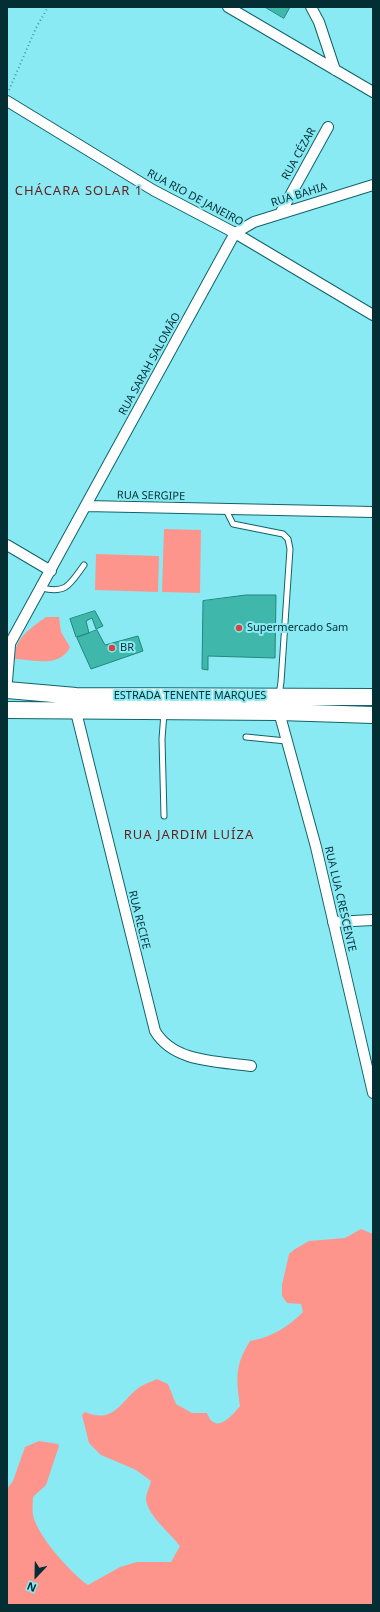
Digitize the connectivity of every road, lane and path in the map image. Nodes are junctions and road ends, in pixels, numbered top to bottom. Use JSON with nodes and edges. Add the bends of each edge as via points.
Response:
{"nodes":[{"id":1,"x":48,"y":7,"type":"edge"},
{"id":2,"x":228,"y":7,"type":"edge"},
{"id":3,"x":311,"y":7,"type":"edge"},
{"id":4,"x":335,"y":70,"type":"junction"},
{"id":5,"x":373,"y":92,"type":"edge"},
{"id":6,"x":7,"y":95,"type":"edge"},
{"id":7,"x":7,"y":101,"type":"edge"},
{"id":8,"x":328,"y":127,"type":"dead end"},
{"id":9,"x":373,"y":185,"type":"edge"},
{"id":10,"x":280,"y":214,"type":"junction"},
{"id":11,"x":235,"y":233,"type":"junction"},
{"id":12,"x":373,"y":315,"type":"edge"},
{"id":13,"x":86,"y":506,"type":"junction"},
{"id":14,"x":226,"y":510,"type":"junction"},
{"id":15,"x":373,"y":512,"type":"edge"},
{"id":16,"x":7,"y":546,"type":"edge"},
{"id":17,"x":84,"y":565,"type":"dead end"},
{"id":18,"x":51,"y":571,"type":"junction"},
{"id":19,"x":42,"y":588,"type":"junction"},
{"id":20,"x":9,"y":647,"type":"edge"},
{"id":21,"x":7,"y":681,"type":"edge"},
{"id":22,"x":7,"y":690,"type":"edge"},
{"id":23,"x":278,"y":696,"type":"junction"},
{"id":24,"x":373,"y":697,"type":"edge"},
{"id":25,"x":7,"y":710,"type":"edge"},
{"id":26,"x":76,"y":712,"type":"junction"},
{"id":27,"x":164,"y":712,"type":"junction"},
{"id":28,"x":278,"y":712,"type":"junction"},
{"id":29,"x":373,"y":715,"type":"edge"},
{"id":30,"x":246,"y":737,"type":"dead end"},
{"id":31,"x":286,"y":741,"type":"junction"},
{"id":32,"x":164,"y":816,"type":"dead end"},
{"id":33,"x":373,"y":920,"type":"edge"},
{"id":34,"x":333,"y":922,"type":"junction"},
{"id":35,"x":251,"y":1066,"type":"dead end"},
{"id":36,"x":373,"y":1093,"type":"edge"}],
"edges":[{"from":1,"to":6,"type":"path","via":[[36,28]]},
{"from":2,"to":4,"type":"street"},
{"from":3,"to":4,"type":"street","via":[[319,22]]},
{"from":4,"to":5,"type":"street"},
{"from":7,"to":11,"type":"street","name":"RUA RIO DE JANEIRO","via":[[153,190]]},
{"from":8,"to":10,"type":"street","name":"RUA CÉZAR"},
{"from":9,"to":10,"type":"street","name":"RUA BAHIA"},
{"from":10,"to":11,"type":"street","name":"RUA BAHIA","via":[[254,222]]},
{"from":11,"to":12,"type":"street","name":"RUA RIO DE JANEIRO"},
{"from":11,"to":13,"type":"street","name":"RUA SARAH SALOMÃO"},
{"from":13,"to":14,"type":"street","name":"RUA SERGIPE"},
{"from":13,"to":18,"type":"street"},
{"from":14,"to":15,"type":"street","name":"RUA SERGIPE"},
{"from":14,"to":23,"type":"lane","via":[[232,524],[283,534],[288,539],[290,549]]},
{"from":16,"to":18,"type":"street"},
{"from":17,"to":19,"type":"lane","via":[[67,587],[59,590]]},
{"from":18,"to":19,"type":"street"},
{"from":19,"to":20,"type":"street"},
{"from":20,"to":21,"type":"street"},
{"from":22,"to":23,"type":"main road","name":"ESTRADA TENENTE MARQUES","via":[[76,696]]},
{"from":23,"to":24,"type":"main road","name":"ESTRADA TENENTE MARQUES"},
{"from":25,"to":26,"type":"main road","name":"ESTRADA TENENTE MARQUES"},
{"from":26,"to":27,"type":"main road","name":"ESTRADA TENENTE MARQUES"},
{"from":26,"to":35,"type":"street","name":"RUA RECIFE","via":[[156,1031],[168,1047],[179,1053]]},
{"from":27,"to":28,"type":"main road","name":"ESTRADA TENENTE MARQUES"},
{"from":27,"to":32,"type":"lane"},
{"from":28,"to":29,"type":"main road","name":"ESTRADA TENENTE MARQUES"},
{"from":28,"to":31,"type":"street","name":"RUA LUA CRESCENTE"},
{"from":30,"to":31,"type":"lane"},
{"from":31,"to":34,"type":"street","name":"RUA LUA CRESCENTE","via":[[316,847]]},
{"from":33,"to":34,"type":"street"},
{"from":34,"to":36,"type":"street","name":"RUA LUA CRESCENTE"}]}
